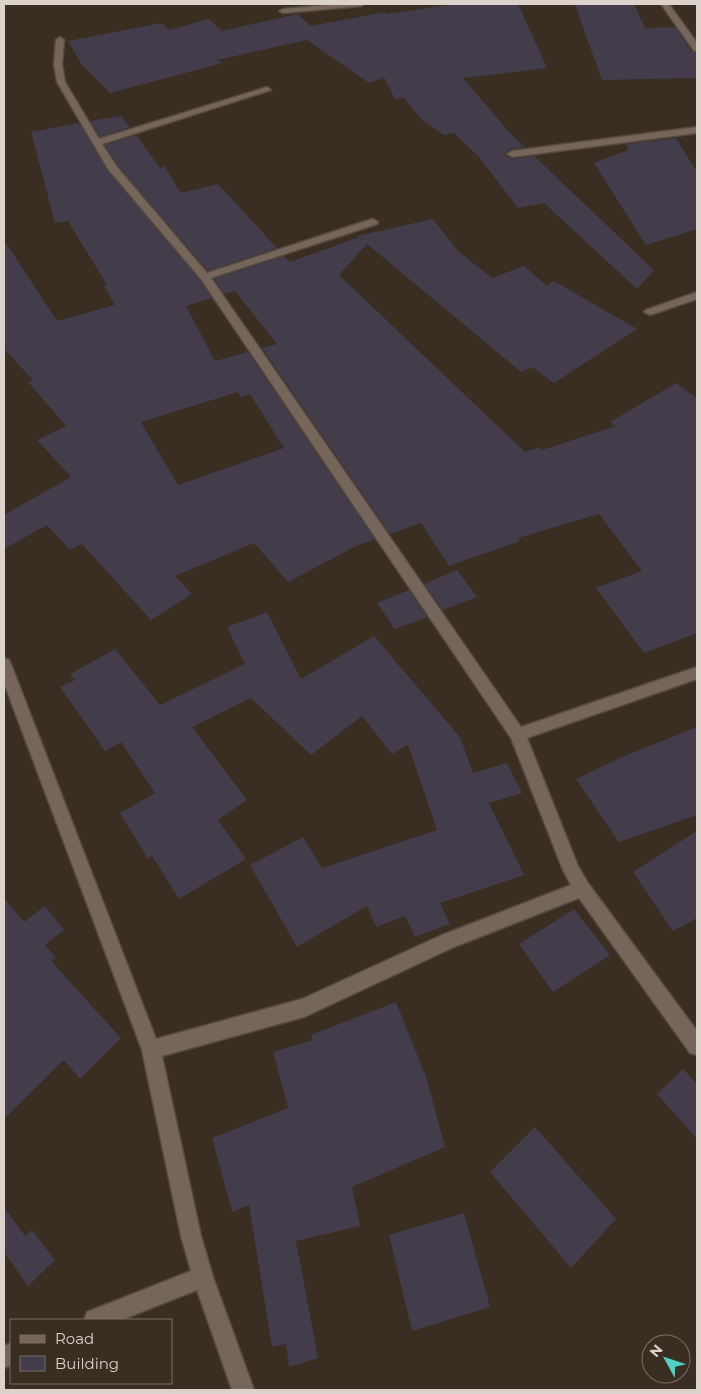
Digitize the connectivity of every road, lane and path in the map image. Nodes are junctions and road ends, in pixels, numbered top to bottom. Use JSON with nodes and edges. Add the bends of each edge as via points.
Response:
{"nodes":[{"id":1,"x":361,"y":4,"type":"edge"},
{"id":2,"x":665,"y":4,"type":"edge"},
{"id":3,"x":283,"y":11,"type":"dead end"},
{"id":4,"x":60,"y":40,"type":"dead end"},
{"id":5,"x":697,"y":49,"type":"edge"},
{"id":6,"x":266,"y":90,"type":"dead end"},
{"id":7,"x":697,"y":130,"type":"edge"},
{"id":8,"x":96,"y":143,"type":"junction"},
{"id":9,"x":512,"y":154,"type":"dead end"},
{"id":10,"x":373,"y":222,"type":"dead end"},
{"id":11,"x":205,"y":277,"type":"junction"},
{"id":12,"x":697,"y":295,"type":"edge"},
{"id":13,"x":650,"y":312,"type":"dead end"},
{"id":14,"x":4,"y":664,"type":"edge"},
{"id":15,"x":697,"y":673,"type":"edge"},
{"id":16,"x":518,"y":735,"type":"junction"},
{"id":17,"x":582,"y":889,"type":"junction"},
{"id":18,"x":697,"y":1046,"type":"edge"},
{"id":19,"x":151,"y":1050,"type":"junction"},
{"id":20,"x":203,"y":1277,"type":"junction"},
{"id":21,"x":98,"y":1319,"type":"edge"},
{"id":22,"x":243,"y":1390,"type":"edge"}],
"edges":[{"from":1,"to":3,"type":"street"},
{"from":2,"to":5,"type":"street"},
{"from":4,"to":8,"type":"street","via":[[58,64],[61,82]]},
{"from":6,"to":8,"type":"street"},
{"from":7,"to":9,"type":"street"},
{"from":8,"to":11,"type":"street","via":[[113,169]]},
{"from":10,"to":11,"type":"street"},
{"from":11,"to":16,"type":"street"},
{"from":12,"to":13,"type":"street"},
{"from":14,"to":19,"type":"street"},
{"from":15,"to":16,"type":"street"},
{"from":16,"to":17,"type":"street","via":[[571,870]]},
{"from":17,"to":18,"type":"street"},
{"from":17,"to":19,"type":"street","via":[[448,941],[304,1008]]},
{"from":19,"to":20,"type":"street","via":[[191,1236]]},
{"from":20,"to":21,"type":"street"},
{"from":20,"to":22,"type":"street"}]}
